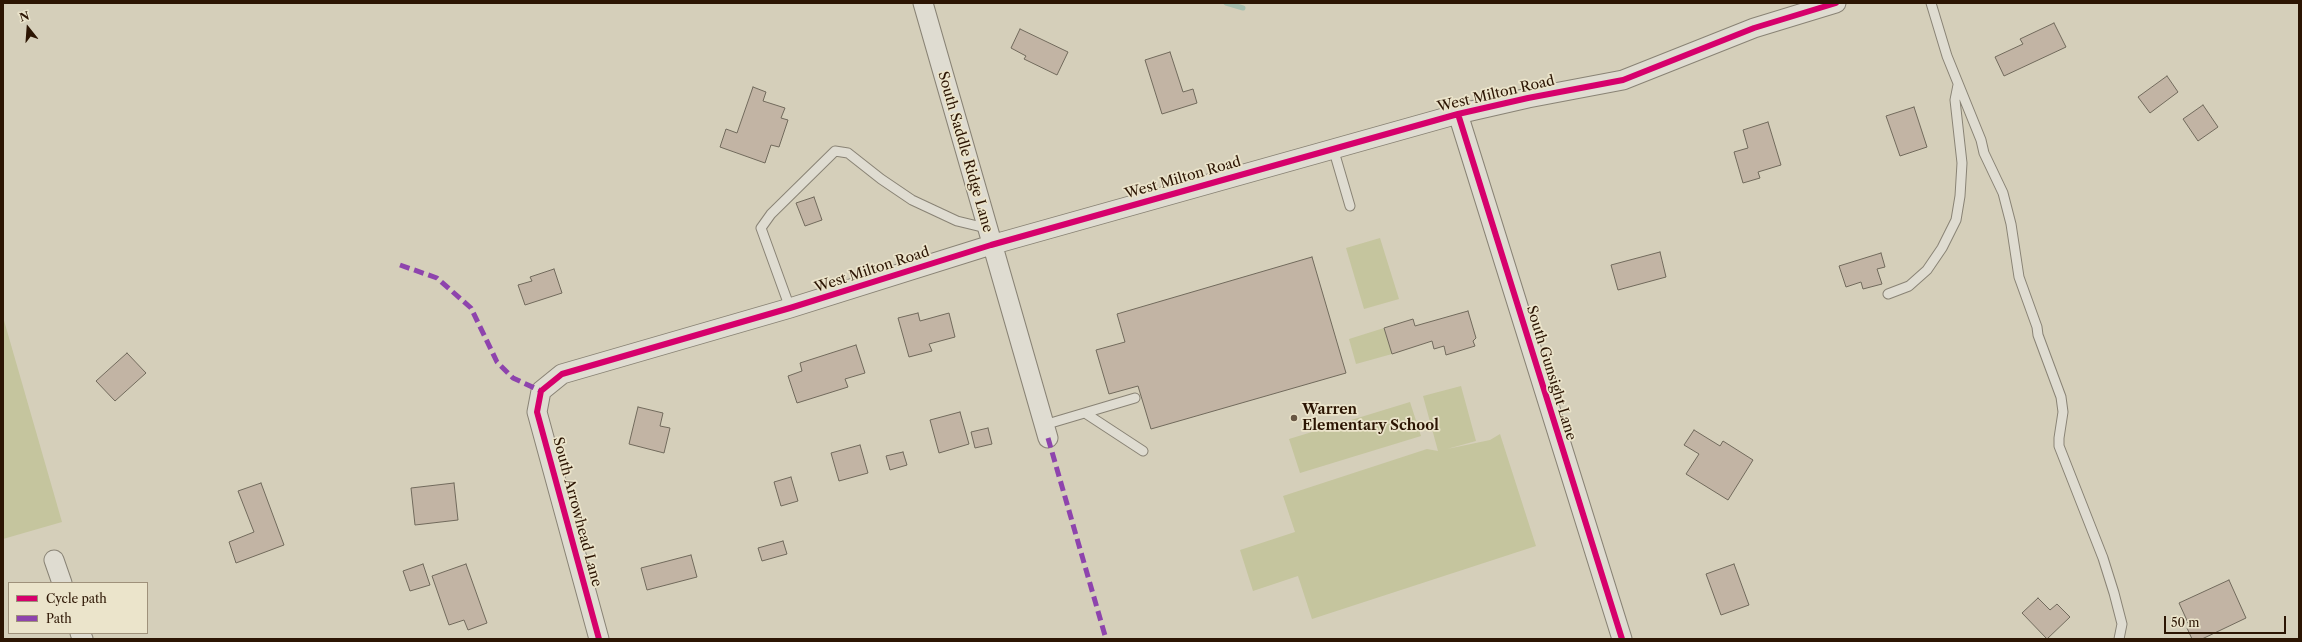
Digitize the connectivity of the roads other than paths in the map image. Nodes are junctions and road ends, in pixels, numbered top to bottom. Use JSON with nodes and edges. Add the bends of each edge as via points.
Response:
{"nodes":[{"id":1,"x":923,"y":3,"type":"edge"},
{"id":2,"x":1836,"y":3,"type":"edge"},
{"id":3,"x":1931,"y":3,"type":"edge"},
{"id":4,"x":1958,"y":83,"type":"junction"},
{"id":5,"x":1458,"y":114,"type":"junction"},
{"id":6,"x":1333,"y":148,"type":"junction"},
{"id":7,"x":1350,"y":206,"type":"dead end"},
{"id":8,"x":989,"y":236,"type":"junction"},
{"id":9,"x":1888,"y":294,"type":"dead end"},
{"id":10,"x":790,"y":308,"type":"junction"},
{"id":11,"x":541,"y":392,"type":"joint"},
{"id":12,"x":1135,"y":398,"type":"dead end"},
{"id":13,"x":1085,"y":413,"type":"junction"},
{"id":14,"x":1046,"y":432,"type":"joint"},
{"id":15,"x":1143,"y":451,"type":"dead end"},
{"id":16,"x":54,"y":560,"type":"dead end"},
{"id":17,"x":62,"y":582,"type":"edge"},
{"id":18,"x":599,"y":639,"type":"edge"},
{"id":19,"x":1622,"y":639,"type":"edge"},
{"id":20,"x":2119,"y":639,"type":"edge"}],
"edges":[{"from":1,"to":8,"type":"street","name":"South Saddle Ridge Lane"},
{"from":2,"to":5,"type":"street","name":"West Milton Road","via":[[1754,28],[1623,80]]},
{"from":3,"to":4,"type":"lane"},
{"from":4,"to":9,"type":"lane","via":[[1955,100],[1962,163],[1956,220],[1927,270],[1909,286]]},
{"from":4,"to":20,"type":"lane","via":[[1990,168],[2004,193],[2019,276],[2061,397],[2063,412],[2059,446],[2114,592],[2122,624]]},
{"from":5,"to":6,"type":"street","name":"West Milton Road"},
{"from":5,"to":19,"type":"street","name":"South Gunsight Lane"},
{"from":6,"to":7,"type":"lane"},
{"from":6,"to":8,"type":"street","name":"West Milton Road"},
{"from":8,"to":10,"type":"street","name":"West Milton Road"},
{"from":8,"to":10,"type":"lane","via":[[912,200],[848,153],[835,151],[771,214],[761,228]]},
{"from":8,"to":14,"type":"street","name":"South Saddle Ridge Lane"},
{"from":10,"to":11,"type":"street","name":"West Milton Road","via":[[562,374]]},
{"from":11,"to":18,"type":"street","name":"South Arrowhead Lane","via":[[537,412]]},
{"from":12,"to":13,"type":"lane"},
{"from":13,"to":14,"type":"lane"},
{"from":13,"to":15,"type":"lane"},
{"from":16,"to":17,"type":"street"}]}
